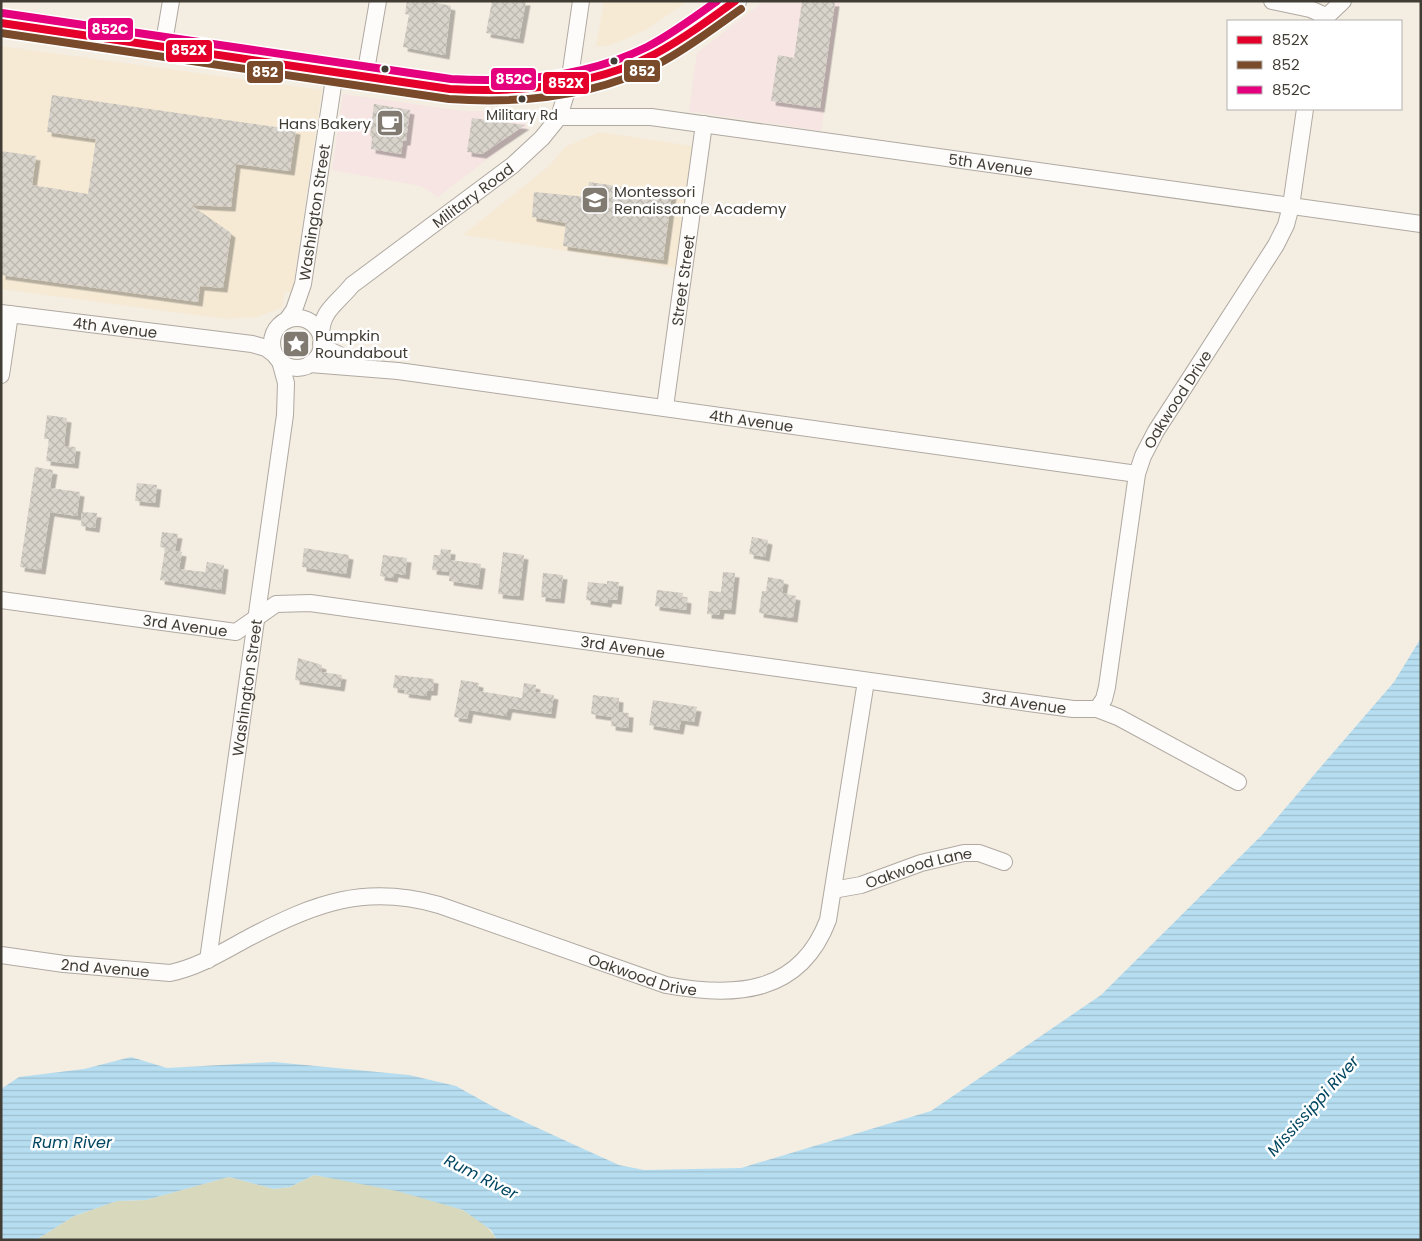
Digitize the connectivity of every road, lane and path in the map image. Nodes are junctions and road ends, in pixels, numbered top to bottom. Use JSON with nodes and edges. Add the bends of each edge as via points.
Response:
{"nodes":[{"id":1,"x":171,"y":1,"type":"edge"},
{"id":2,"x":378,"y":1,"type":"edge"},
{"id":3,"x":581,"y":1,"type":"edge"},
{"id":4,"x":735,"y":1,"type":"edge"},
{"id":5,"x":1272,"y":1,"type":"edge"},
{"id":6,"x":1343,"y":1,"type":"edge"},
{"id":7,"x":1324,"y":19,"type":"edge"},
{"id":8,"x":1,"y":23,"type":"edge"},
{"id":9,"x":163,"y":48,"type":"junction"},
{"id":10,"x":335,"y":72,"type":"junction"},
{"id":11,"x":365,"y":76,"type":"junction"},
{"id":12,"x":569,"y":84,"type":"junction"},
{"id":13,"x":1305,"y":110,"type":"edge"},
{"id":14,"x":559,"y":117,"type":"junction"},
{"id":15,"x":704,"y":124,"type":"junction"},
{"id":16,"x":1291,"y":206,"type":"junction"},
{"id":17,"x":1421,"y":224,"type":"edge"},
{"id":18,"x":352,"y":285,"type":"junction"},
{"id":19,"x":5,"y":314,"type":"edge"},
{"id":20,"x":288,"y":321,"type":"junction"},
{"id":21,"x":321,"y":340,"type":"junction"},
{"id":22,"x":229,"y":342,"type":"junction"},
{"id":23,"x":277,"y":358,"type":"junction"},
{"id":24,"x":308,"y":365,"type":"junction"},
{"id":25,"x":364,"y":366,"type":"junction"},
{"id":26,"x":1,"y":375,"type":"edge"},
{"id":27,"x":665,"y":407,"type":"junction"},
{"id":28,"x":285,"y":415,"type":"junction"},
{"id":29,"x":1137,"y":474,"type":"junction"},
{"id":30,"x":1,"y":600,"type":"edge"},
{"id":31,"x":256,"y":620,"type":"junction"},
{"id":32,"x":866,"y":681,"type":"junction"},
{"id":33,"x":1097,"y":708,"type":"junction"},
{"id":34,"x":1238,"y":782,"type":"dead end"},
{"id":35,"x":1004,"y":862,"type":"dead end"},
{"id":36,"x":833,"y":890,"type":"junction"},
{"id":37,"x":1,"y":955,"type":"edge"},
{"id":38,"x":208,"y":960,"type":"junction"}],
"edges":[{"from":1,"to":9,"type":"street"},
{"from":2,"to":11,"type":"street"},
{"from":3,"to":12,"type":"street","name":"Military Road"},
{"from":4,"to":12,"type":"main road","via":[[687,35],[642,60]]},
{"from":5,"to":7,"type":"street","via":[[1310,9]]},
{"from":6,"to":7,"type":"street"},
{"from":8,"to":9,"type":"main road"},
{"from":9,"to":10,"type":"main road"},
{"from":10,"to":11,"type":"main road"},
{"from":10,"to":20,"type":"street","name":"Washington Street","via":[[303,284]]},
{"from":11,"to":12,"type":"main road","via":[[485,91]]},
{"from":12,"to":14,"type":"street","name":"Military Road"},
{"from":13,"to":16,"type":"street","name":"Oakwood Drive"},
{"from":14,"to":15,"type":"street","name":"5th Avenue","via":[[632,115]]},
{"from":14,"to":18,"type":"street","name":"Military Road","via":[[513,165]]},
{"from":15,"to":16,"type":"street","name":"5th Avenue"},
{"from":15,"to":27,"type":"street","name":"Street Street"},
{"from":16,"to":17,"type":"street","name":"5th Avenue"},
{"from":16,"to":29,"type":"street","name":"Oakwood Drive","via":[[1286,226],[1276,245],[1156,431]]},
{"from":18,"to":20,"type":"street","name":"Military Road","via":[[341,287],[315,310]]},
{"from":18,"to":21,"type":"street","name":"Military Road","via":[[327,312],[321,323]]},
{"from":19,"to":22,"type":"street","name":"4th Avenue"},
{"from":19,"to":26,"type":"street"},
{"from":20,"to":21,"type":"street","via":[[314,325]]},
{"from":20,"to":22,"type":"street","name":"4th Avenue"},
{"from":20,"to":23,"type":"street","via":[[273,334],[271,342]]},
{"from":21,"to":24,"type":"street","via":[[318,356]]},
{"from":21,"to":25,"type":"street","name":"4th Avenue","via":[[340,356]]},
{"from":22,"to":23,"type":"street","name":"4th Avenue","via":[[266,348]]},
{"from":23,"to":24,"type":"street","via":[[289,367]]},
{"from":23,"to":28,"type":"street","name":"Washington Street","via":[[286,383]]},
{"from":24,"to":25,"type":"street","name":"4th Avenue"},
{"from":24,"to":28,"type":"street","name":"Washington Street","via":[[297,380]]},
{"from":25,"to":27,"type":"street","name":"4th Avenue"},
{"from":27,"to":29,"type":"street","name":"4th Avenue"},
{"from":28,"to":31,"type":"street","name":"Washington Street"},
{"from":29,"to":33,"type":"street","name":"Oakwood Drive","via":[[1107,687]]},
{"from":30,"to":31,"type":"street","name":"3rd Avenue","via":[[230,632]]},
{"from":31,"to":32,"type":"street","name":"3rd Avenue","via":[[276,604],[310,603]]},
{"from":31,"to":38,"type":"street","name":"Washington Street"},
{"from":32,"to":33,"type":"street","name":"3rd Avenue","via":[[1073,709]]},
{"from":32,"to":36,"type":"street","name":"Oakwood Drive"},
{"from":33,"to":34,"type":"street","name":"3rd Avenue"},
{"from":35,"to":36,"type":"street","name":"Oakwood Lane","via":[[978,853],[964,853],[861,885]]},
{"from":36,"to":38,"type":"street","name":"Oakwood Drive","via":[[828,920],[805,961],[782,978],[745,989],[693,989],[666,985],[439,905],[415,898],[385,896],[352,897],[326,903],[251,936]]},
{"from":37,"to":38,"type":"street","name":"2nd Avenue","via":[[154,972],[184,970]]}]}
